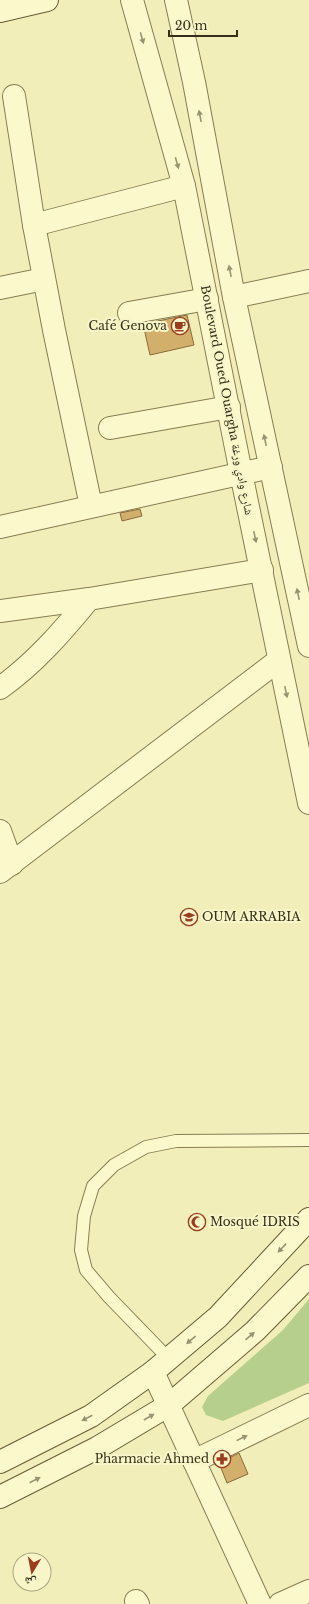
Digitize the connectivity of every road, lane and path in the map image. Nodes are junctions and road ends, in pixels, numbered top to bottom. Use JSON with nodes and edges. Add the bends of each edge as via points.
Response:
{"nodes":[{"id":1,"x":47,"y":0,"type":"edge"},
{"id":2,"x":132,"y":0,"type":"edge"},
{"id":3,"x":176,"y":0,"type":"edge"},
{"id":4,"x":0,"y":11,"type":"edge"},
{"id":5,"x":14,"y":96,"type":"dead end"},
{"id":6,"x":184,"y":186,"type":"junction"},
{"id":7,"x":34,"y":225,"type":"junction"},
{"id":8,"x":44,"y":279,"type":"junction"},
{"id":9,"x":309,"y":281,"type":"edge"},
{"id":10,"x":0,"y":288,"type":"edge"},
{"id":11,"x":234,"y":297,"type":"junction"},
{"id":12,"x":207,"y":299,"type":"junction"},
{"id":13,"x":129,"y":314,"type":"dead end"},
{"id":14,"x":229,"y":407,"type":"junction"},
{"id":15,"x":110,"y":428,"type":"dead end"},
{"id":16,"x":271,"y":467,"type":"junction"},
{"id":17,"x":241,"y":473,"type":"junction"},
{"id":18,"x":91,"y":506,"type":"junction"},
{"id":19,"x":0,"y":527,"type":"edge"},
{"id":20,"x":262,"y":570,"type":"junction"},
{"id":21,"x":89,"y":599,"type":"junction"},
{"id":22,"x":0,"y":611,"type":"edge"},
{"id":23,"x":309,"y":646,"type":"edge"},
{"id":24,"x":279,"y":660,"type":"junction"},
{"id":25,"x":0,"y":688,"type":"edge"},
{"id":26,"x":309,"y":803,"type":"edge"},
{"id":27,"x":0,"y":831,"type":"edge"},
{"id":28,"x":6,"y":868,"type":"edge"},
{"id":29,"x":309,"y":1140,"type":"edge"},
{"id":30,"x":309,"y":1219,"type":"edge"},
{"id":31,"x":309,"y":1276,"type":"edge"},
{"id":32,"x":161,"y":1366,"type":"junction"},
{"id":33,"x":309,"y":1405,"type":"edge"},
{"id":34,"x":169,"y":1406,"type":"junction"},
{"id":35,"x":194,"y":1461,"type":"junction"},
{"id":36,"x":0,"y":1462,"type":"edge"},
{"id":37,"x":0,"y":1497,"type":"edge"},
{"id":38,"x":309,"y":1591,"type":"edge"},
{"id":39,"x":260,"y":1604,"type":"edge"},
{"id":40,"x":280,"y":1604,"type":"edge"}],
"edges":[{"from":1,"to":4,"type":"street"},
{"from":2,"to":6,"type":"street","name":"Boulevard Oued Ouargha شارع وادي ورغة","one_way":true},
{"from":11,"to":3,"type":"street","one_way":true},
{"from":5,"to":7,"type":"street"},
{"from":6,"to":7,"type":"street"},
{"from":6,"to":12,"type":"street","name":"Boulevard Oued Ouargha شارع وادي ورغة"},
{"from":7,"to":8,"type":"street"},
{"from":8,"to":10,"type":"street"},
{"from":8,"to":18,"type":"street"},
{"from":9,"to":11,"type":"street"},
{"from":16,"to":11,"type":"street","one_way":true},
{"from":12,"to":13,"type":"street"},
{"from":12,"to":14,"type":"street","name":"Boulevard Oued Ouargha شارع وادي ورغة"},
{"from":14,"to":15,"type":"street"},
{"from":14,"to":17,"type":"street","name":"Boulevard Oued Ouargha شارع وادي ورغة"},
{"from":16,"to":17,"type":"street"},
{"from":23,"to":16,"type":"street","one_way":true},
{"from":17,"to":18,"type":"street"},
{"from":17,"to":20,"type":"street","name":"Boulevard Oued Ouargha شارع وادي ورغة","one_way":true},
{"from":18,"to":19,"type":"street"},
{"from":20,"to":21,"type":"street"},
{"from":20,"to":24,"type":"street","name":"Boulevard Oued Ouargha شارع وادي ورغة"},
{"from":21,"to":22,"type":"street"},
{"from":21,"to":25,"type":"street","via":[[66,628],[21,674]]},
{"from":24,"to":26,"type":"street","name":"Boulevard Oued Ouargha شارع وادي ورغة","one_way":true},
{"from":24,"to":28,"type":"street"},
{"from":27,"to":28,"type":"street"},
{"from":29,"to":32,"type":"lane","via":[[176,1141],[146,1147],[114,1165],[93,1186],[84,1216],[81,1250],[86,1270]]},
{"from":30,"to":32,"type":"street","one_way":true,"via":[[218,1317]]},
{"from":34,"to":31,"type":"street","one_way":true,"via":[[256,1331]]},
{"from":32,"to":34,"type":"street"},
{"from":32,"to":36,"type":"street","one_way":true,"via":[[91,1416]]},
{"from":35,"to":33,"type":"street","one_way":true},
{"from":34,"to":35,"type":"street"},
{"from":37,"to":34,"type":"street","one_way":true,"via":[[97,1448]]},
{"from":35,"to":39,"type":"street"},
{"from":38,"to":40,"type":"street"}]}
